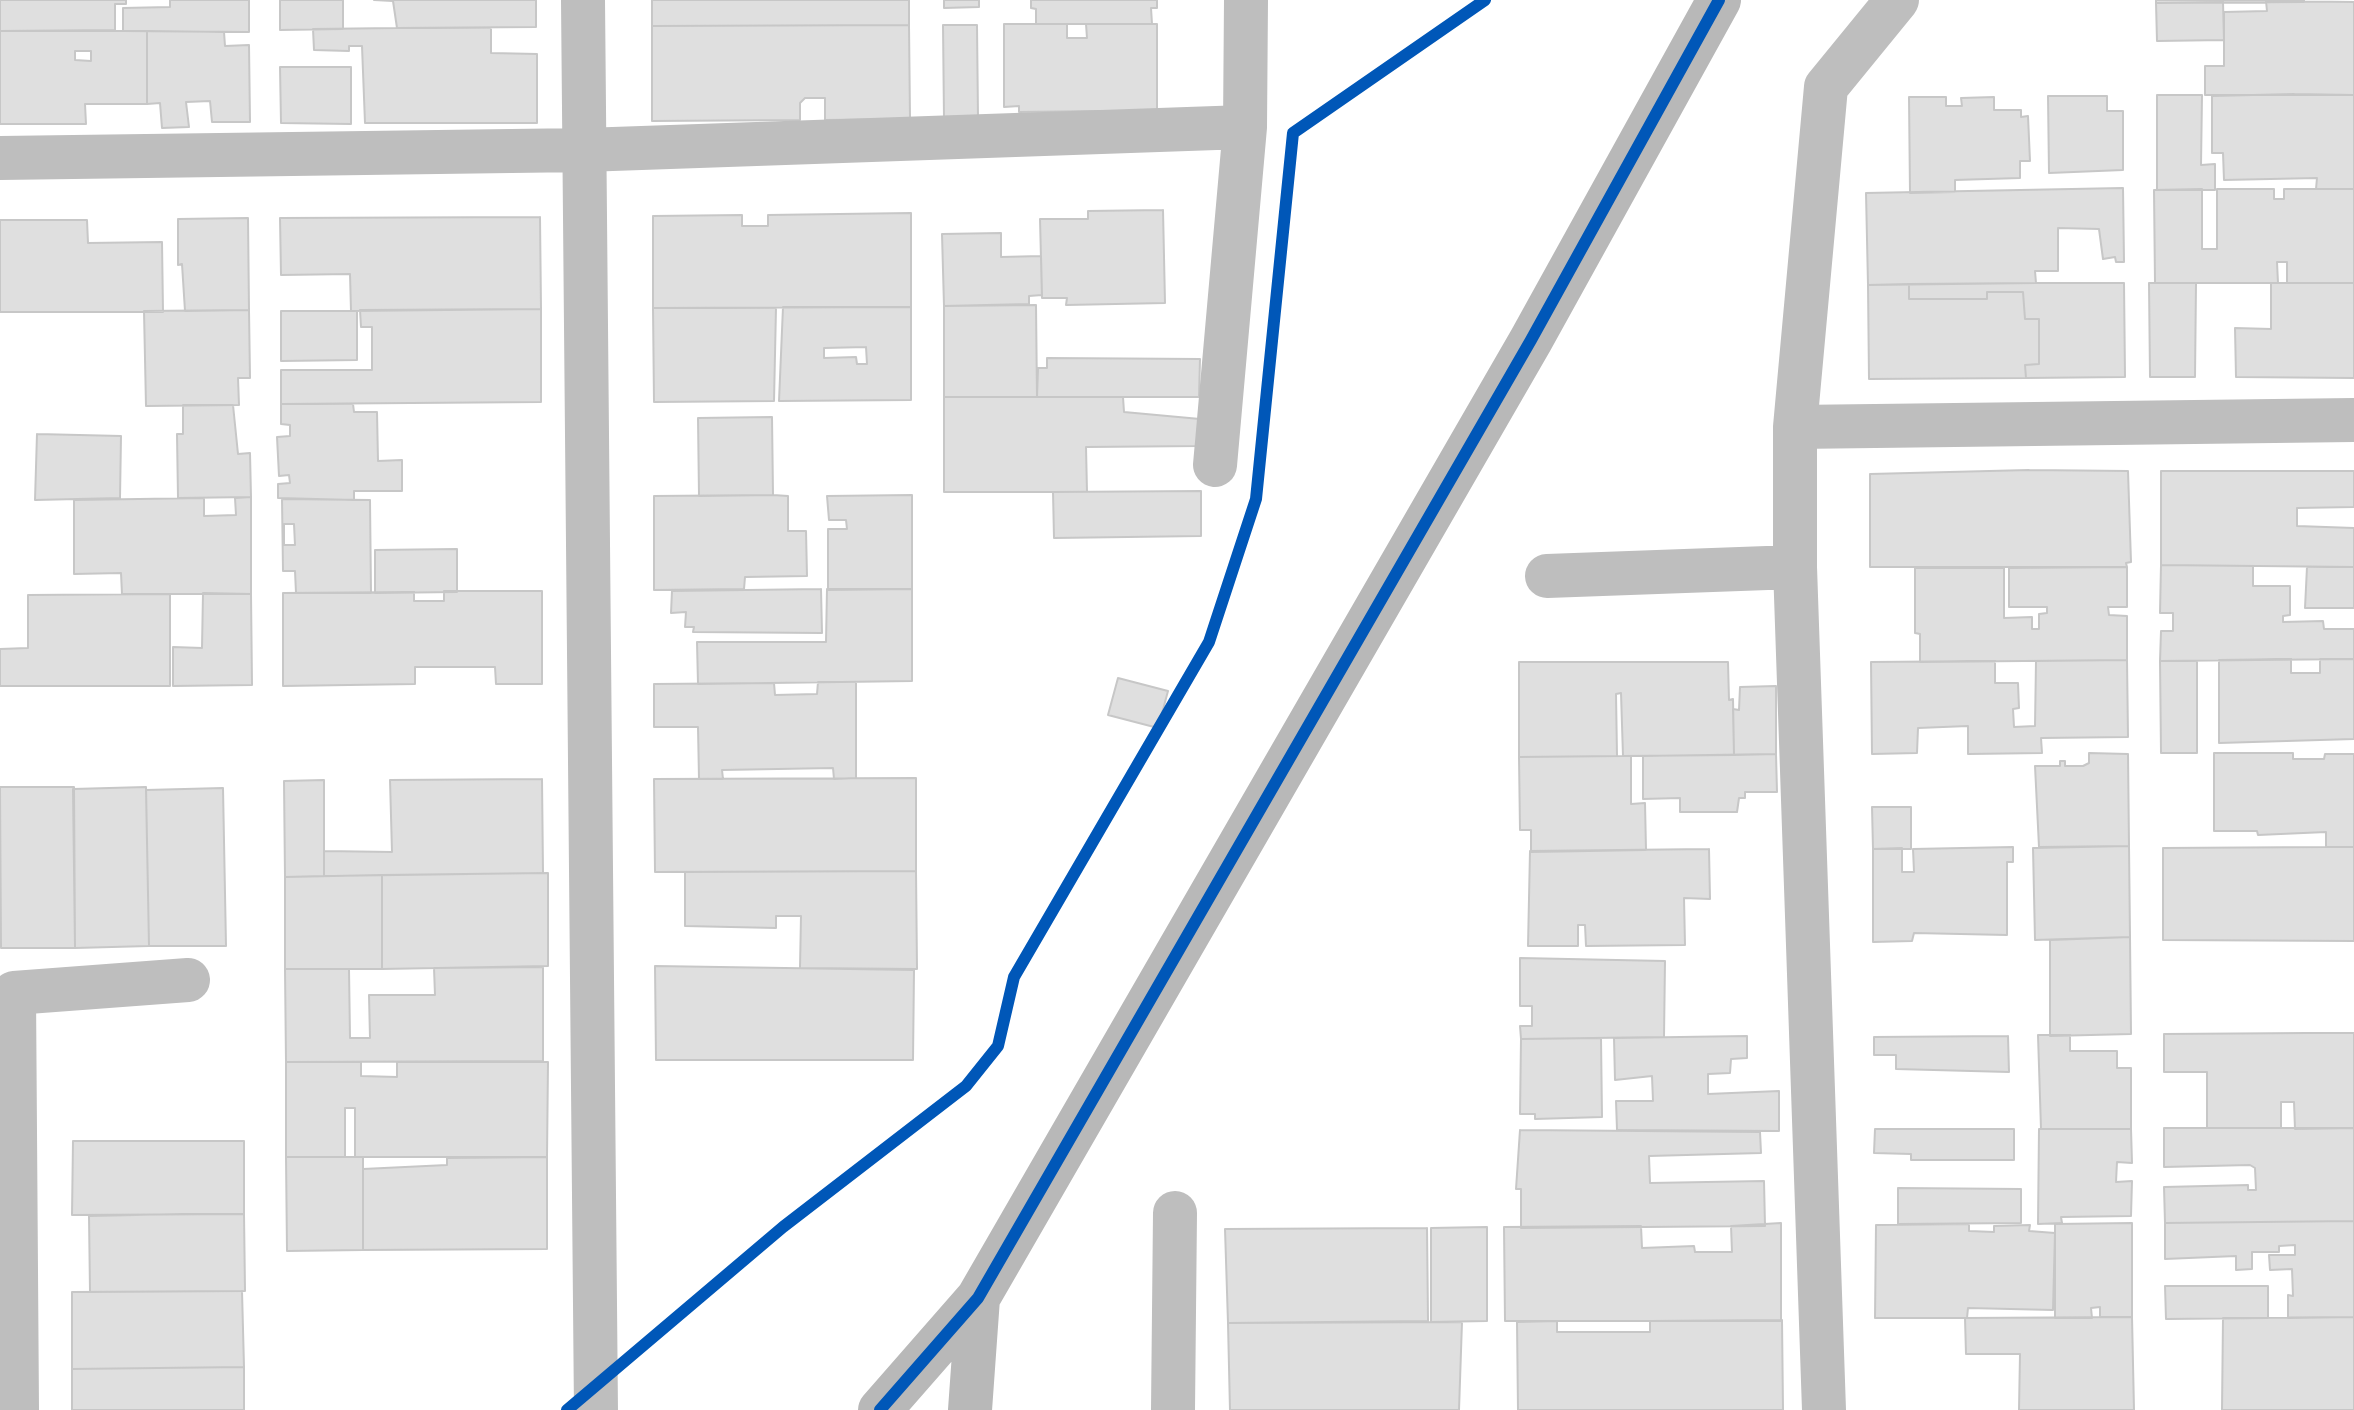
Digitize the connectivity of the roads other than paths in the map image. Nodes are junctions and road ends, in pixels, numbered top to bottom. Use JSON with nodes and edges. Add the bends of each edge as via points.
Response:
{"nodes":[{"id":1,"x":583,"y":0,"type":"edge"},
{"id":2,"x":1246,"y":0,"type":"edge"},
{"id":3,"x":1719,"y":0,"type":"edge"},
{"id":4,"x":1897,"y":0,"type":"edge"},
{"id":5,"x":1245,"y":127,"type":"junction"},
{"id":6,"x":584,"y":150,"type":"junction"},
{"id":7,"x":0,"y":158,"type":"edge"},
{"id":8,"x":2354,"y":420,"type":"edge"},
{"id":9,"x":1795,"y":427,"type":"junction"},
{"id":10,"x":1215,"y":465,"type":"dead end"},
{"id":11,"x":1795,"y":567,"type":"junction"},
{"id":12,"x":1547,"y":576,"type":"dead end"},
{"id":13,"x":188,"y":980,"type":"dead end"},
{"id":14,"x":7,"y":993,"type":"edge"},
{"id":15,"x":1175,"y":1213,"type":"dead end"},
{"id":16,"x":978,"y":1298,"type":"junction"},
{"id":17,"x":17,"y":1410,"type":"edge"},
{"id":18,"x":596,"y":1410,"type":"edge"},
{"id":19,"x":880,"y":1410,"type":"edge"},
{"id":20,"x":970,"y":1410,"type":"edge"},
{"id":21,"x":1173,"y":1410,"type":"edge"},
{"id":22,"x":1824,"y":1410,"type":"edge"}],
"edges":[{"from":1,"to":6,"type":"street"},
{"from":2,"to":5,"type":"street"},
{"from":3,"to":16,"type":"street","via":[[1531,340]]},
{"from":4,"to":9,"type":"street","via":[[1826,87]]},
{"from":5,"to":6,"type":"street"},
{"from":5,"to":10,"type":"street"},
{"from":6,"to":7,"type":"street"},
{"from":6,"to":18,"type":"street"},
{"from":8,"to":9,"type":"street"},
{"from":9,"to":11,"type":"street"},
{"from":11,"to":12,"type":"street"},
{"from":11,"to":22,"type":"street"},
{"from":13,"to":14,"type":"street"},
{"from":14,"to":17,"type":"street"},
{"from":15,"to":21,"type":"street"},
{"from":16,"to":19,"type":"street"},
{"from":16,"to":20,"type":"street"}]}
